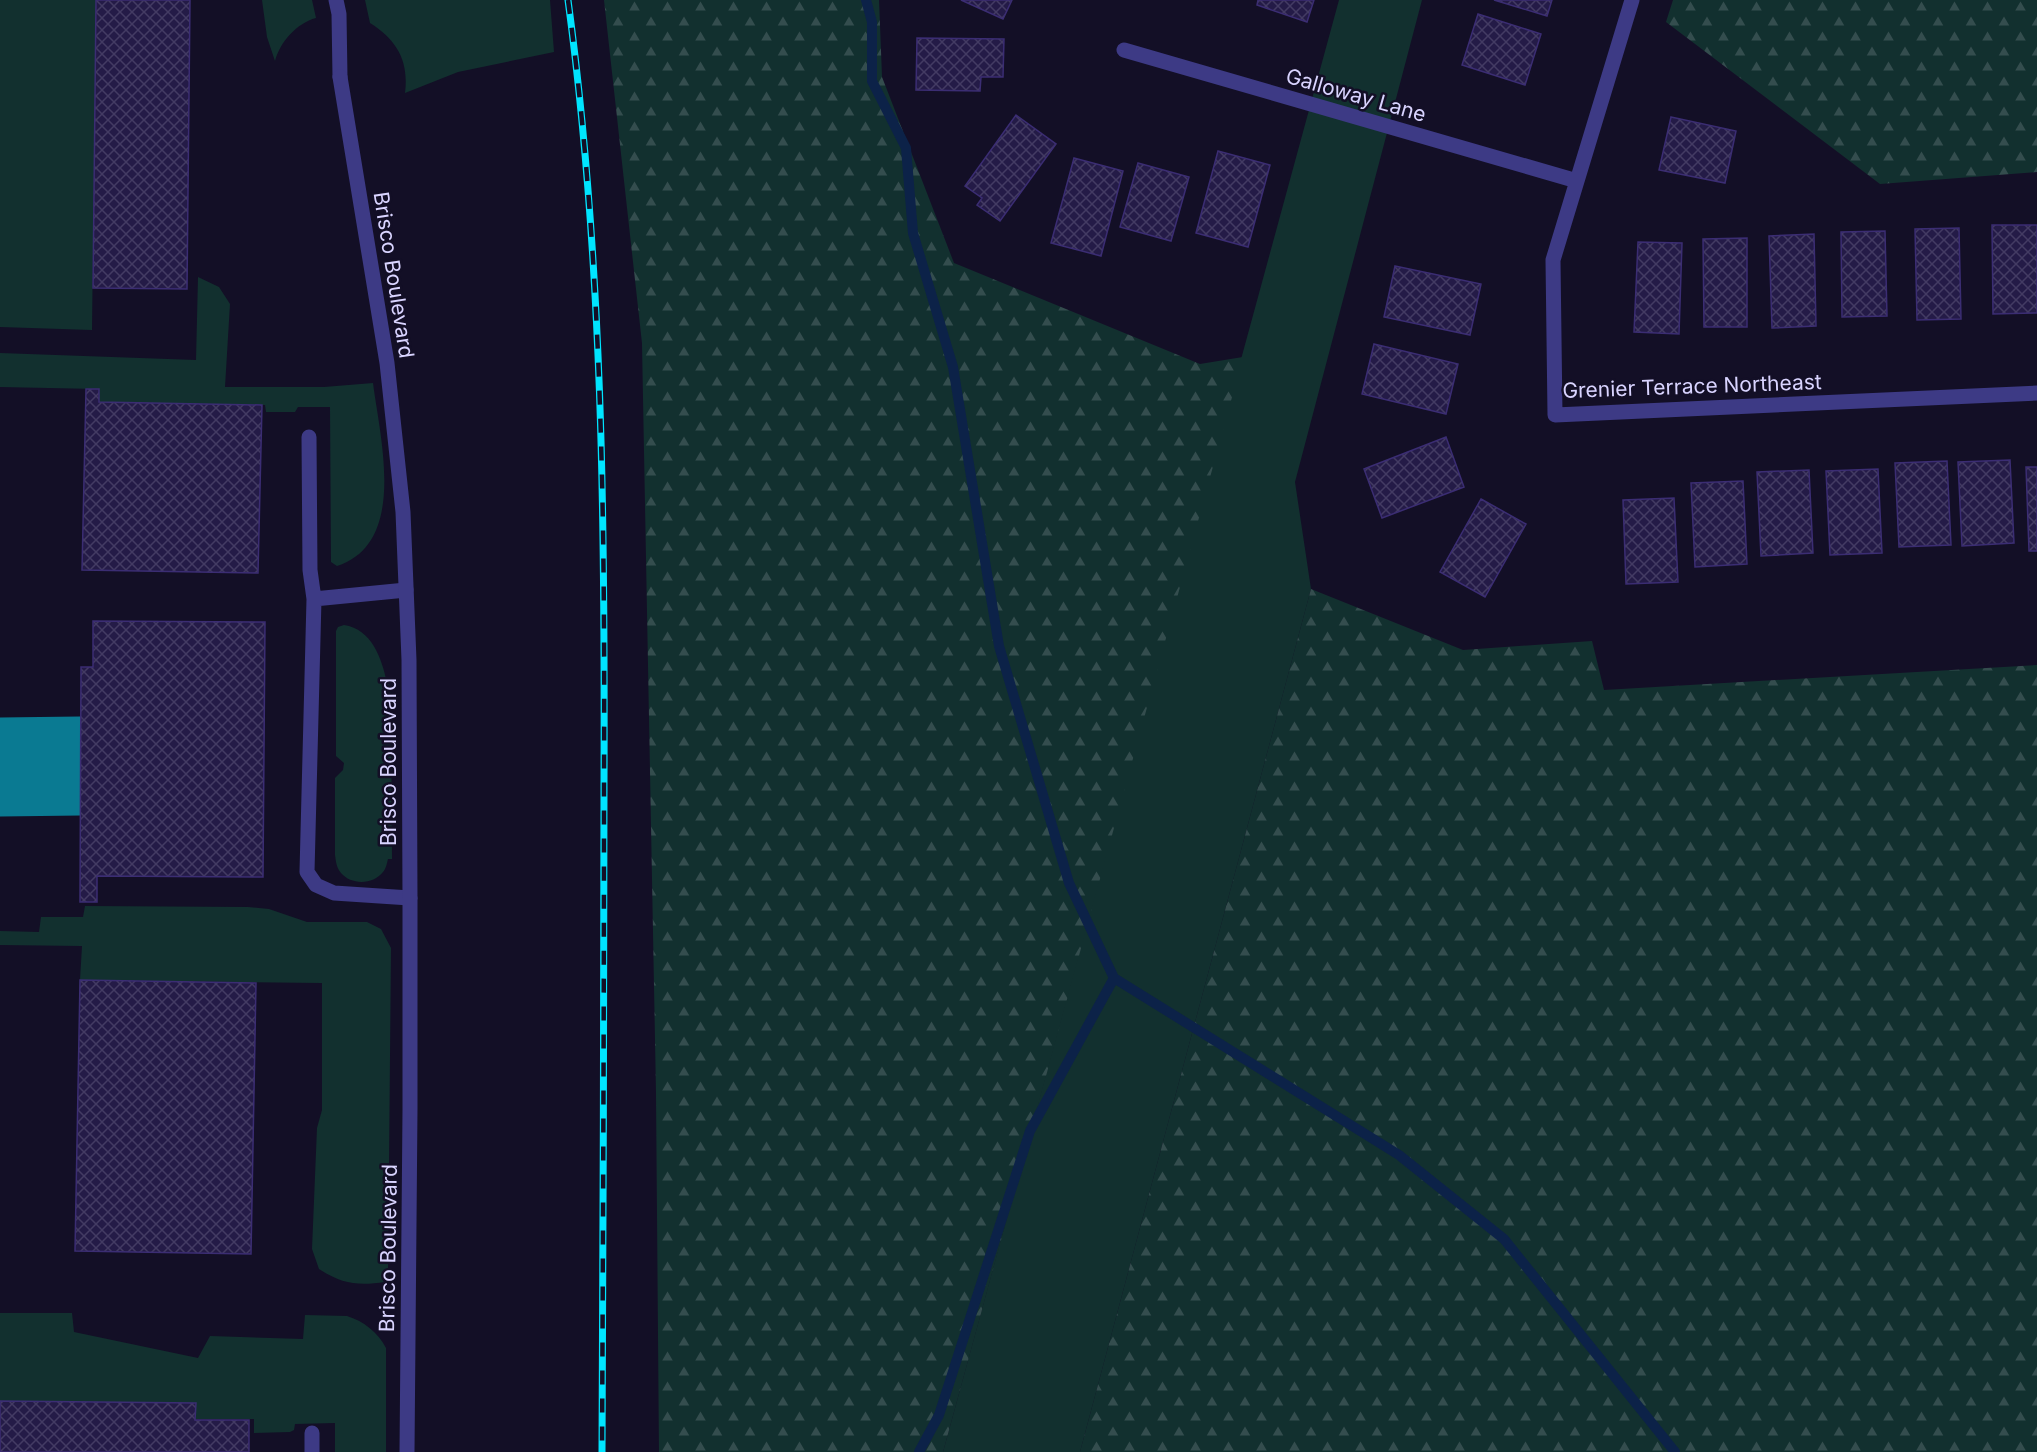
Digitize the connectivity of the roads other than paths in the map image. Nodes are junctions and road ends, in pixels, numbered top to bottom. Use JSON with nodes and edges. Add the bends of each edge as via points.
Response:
{"nodes":[{"id":1,"x":336,"y":0,"type":"edge"},
{"id":2,"x":1632,"y":0,"type":"edge"},
{"id":3,"x":1124,"y":50,"type":"dead end"},
{"id":4,"x":1577,"y":181,"type":"junction"},
{"id":5,"x":2037,"y":393,"type":"edge"},
{"id":6,"x":309,"y":437,"type":"dead end"},
{"id":7,"x":406,"y":590,"type":"junction"},
{"id":8,"x":314,"y":599,"type":"junction"},
{"id":9,"x":410,"y":898,"type":"junction"},
{"id":10,"x":312,"y":1433,"type":"dead end"},
{"id":11,"x":312,"y":1452,"type":"edge"},
{"id":12,"x":407,"y":1452,"type":"edge"}],
"edges":[{"from":1,"to":7,"type":"street","name":"Brisco Boulevard","via":[[340,77],[387,363],[403,512]]},
{"from":2,"to":4,"type":"street","name":"Grenier Terrace Northeast"},
{"from":3,"to":4,"type":"street","name":"Galloway Lane"},
{"from":4,"to":5,"type":"street","name":"Grenier Terrace Northeast","via":[[1553,260],[1555,415]]},
{"from":6,"to":8,"type":"street","via":[[310,570]]},
{"from":7,"to":8,"type":"street"},
{"from":7,"to":9,"type":"street","name":"Brisco Boulevard"},
{"from":8,"to":9,"type":"street","via":[[307,872],[316,885],[334,893]]},
{"from":9,"to":12,"type":"street","name":"Brisco Boulevard"},
{"from":10,"to":11,"type":"street"}]}
